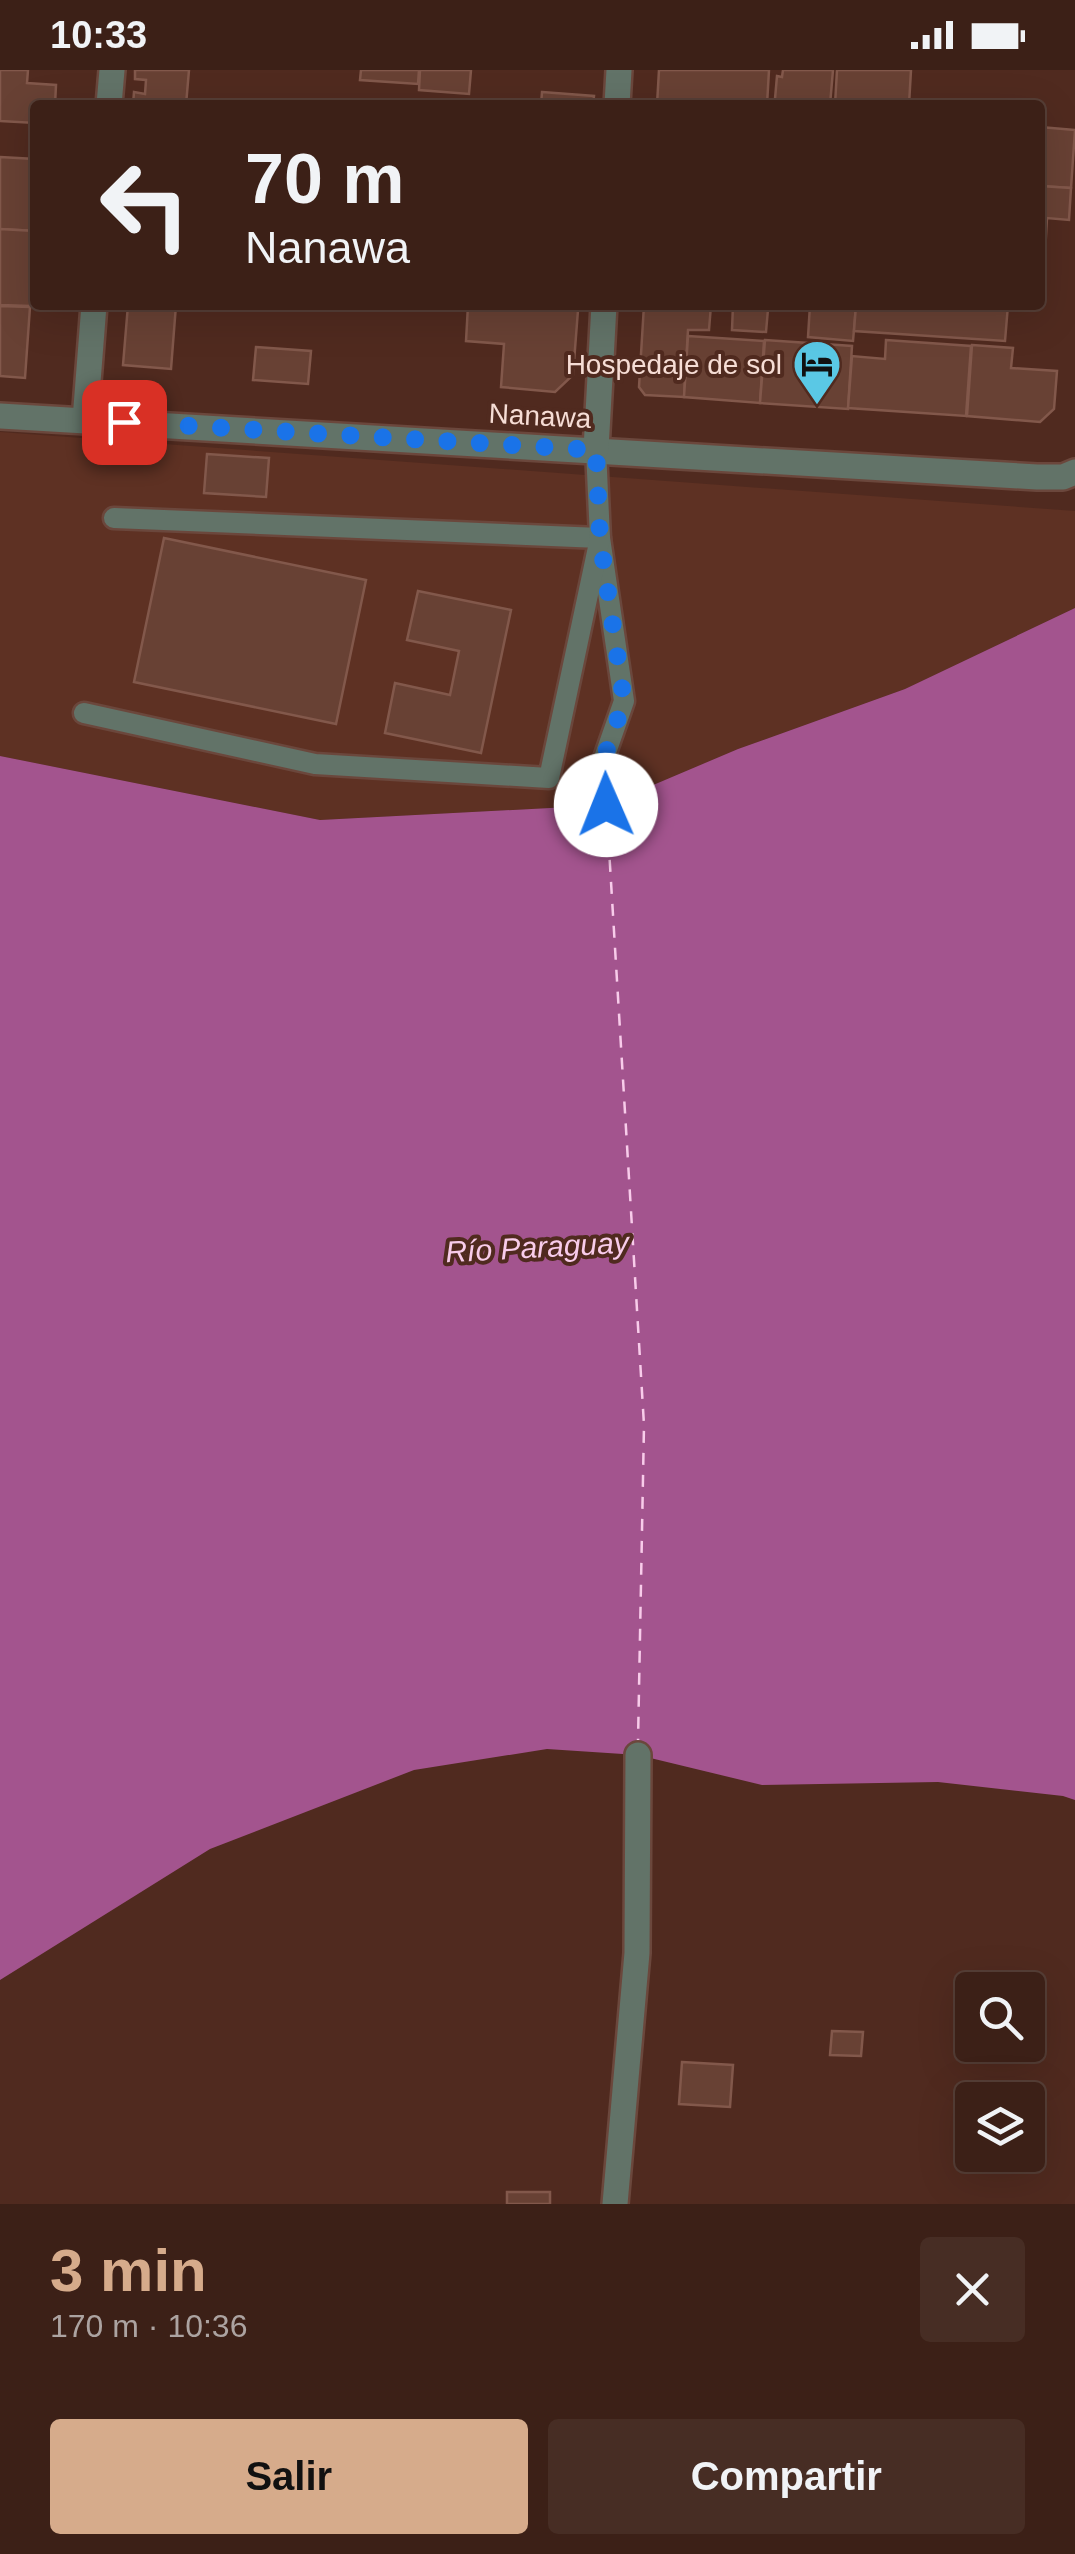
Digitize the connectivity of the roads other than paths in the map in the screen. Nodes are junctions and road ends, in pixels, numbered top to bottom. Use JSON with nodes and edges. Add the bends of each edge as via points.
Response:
{"nodes":[{"id":1,"x":112,"y":70,"type":"edge"},
{"id":2,"x":619,"y":70,"type":"edge"},
{"id":3,"x":109,"y":100,"type":"edge"},
{"id":4,"x":617,"y":100,"type":"edge"},
{"id":5,"x":94,"y":310,"type":"edge"},
{"id":6,"x":604,"y":310,"type":"edge"},
{"id":7,"x":0,"y":416,"type":"edge"},
{"id":8,"x":85,"y":420,"type":"junction"},
{"id":9,"x":596,"y":450,"type":"junction"},
{"id":10,"x":1075,"y":472,"type":"edge"},
{"id":11,"x":114,"y":518,"type":"dead end"},
{"id":12,"x":600,"y":538,"type":"junction"},
{"id":13,"x":84,"y":713,"type":"dead end"},
{"id":14,"x":606,"y":805,"type":"dead end"},
{"id":15,"x":638,"y":1755,"type":"dead end"},
{"id":16,"x":616,"y":2204,"type":"edge"}],
"edges":[{"from":1,"to":3,"type":"street"},
{"from":2,"to":4,"type":"street"},
{"from":5,"to":8,"type":"street"},
{"from":6,"to":9,"type":"street"},
{"from":7,"to":8,"type":"street","name":"Nanawa"},
{"from":8,"to":9,"type":"street","name":"Nanawa"},
{"from":9,"to":10,"type":"street","name":"Nanawa","via":[[1036,477]]},
{"from":9,"to":12,"type":"lane"},
{"from":11,"to":12,"type":"lane"},
{"from":12,"to":13,"type":"lane","via":[[549,778],[315,764]]},
{"from":12,"to":14,"type":"lane","via":[[624,701],[603,761]]},
{"from":15,"to":16,"type":"street","via":[[637,1953]]}]}
